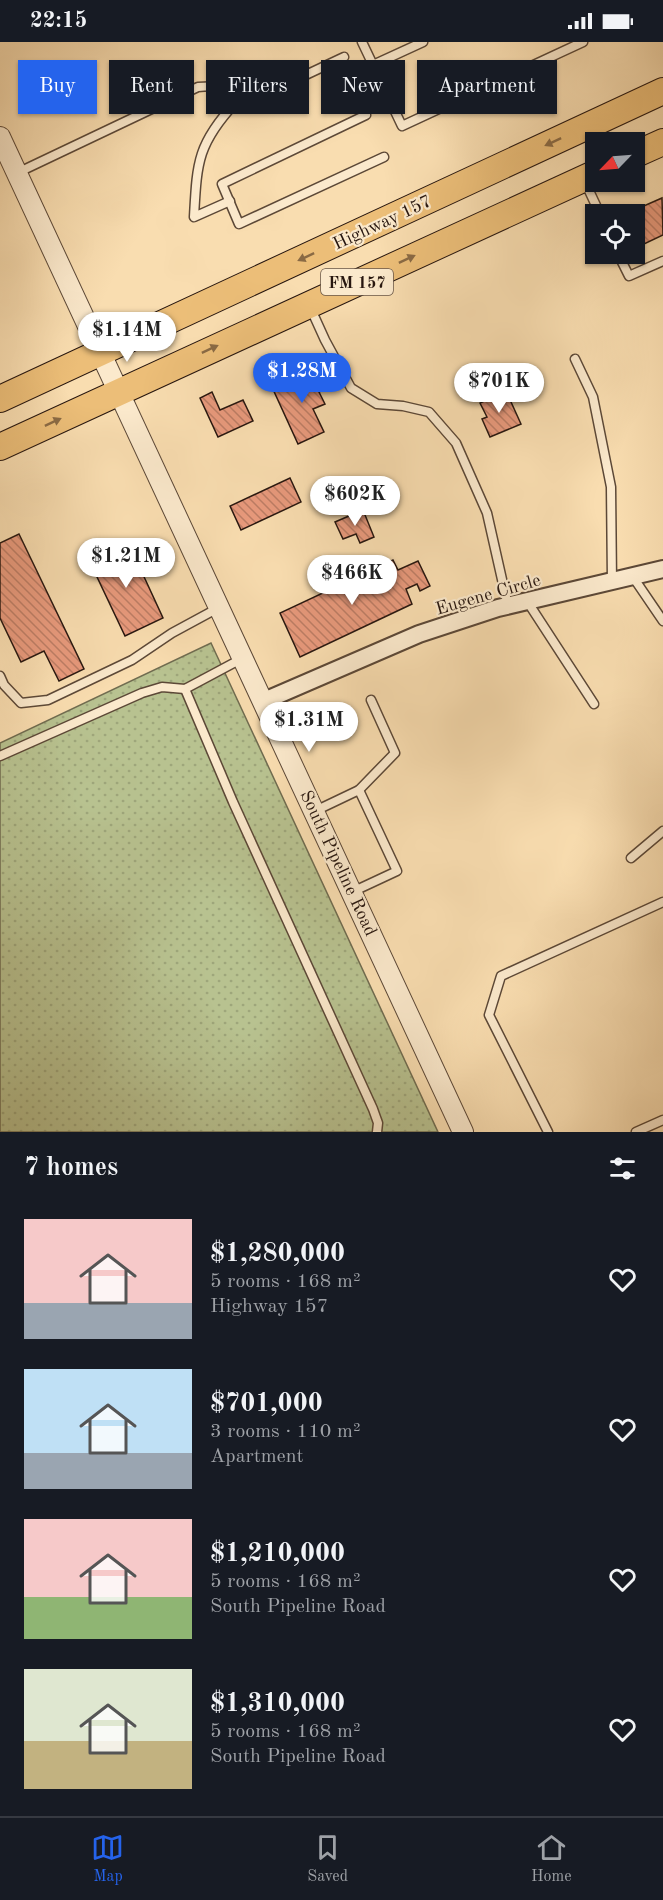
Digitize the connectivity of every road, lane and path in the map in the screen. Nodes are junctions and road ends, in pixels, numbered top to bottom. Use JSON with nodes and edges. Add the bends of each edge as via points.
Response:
{"nodes":[{"id":1,"x":362,"y":42,"type":"edge"},
{"id":2,"x":423,"y":42,"type":"edge"},
{"id":3,"x":584,"y":42,"type":"edge"},
{"id":4,"x":344,"y":57,"type":"dead end"},
{"id":5,"x":371,"y":60,"type":"edge"},
{"id":6,"x":384,"y":60,"type":"edge"},
{"id":7,"x":309,"y":73,"type":"edge"},
{"id":8,"x":206,"y":86,"type":"edge"},
{"id":9,"x":663,"y":91,"type":"edge"},
{"id":10,"x":225,"y":114,"type":"edge"},
{"id":11,"x":396,"y":114,"type":"edge"},
{"id":12,"x":366,"y":116,"type":"dead end"},
{"id":13,"x":0,"y":137,"type":"edge"},
{"id":14,"x":663,"y":142,"type":"edge"},
{"id":15,"x":645,"y":150,"type":"edge"},
{"id":16,"x":384,"y":158,"type":"dead end"},
{"id":17,"x":17,"y":173,"type":"junction"},
{"id":18,"x":585,"y":178,"type":"edge"},
{"id":19,"x":230,"y":201,"type":"junction"},
{"id":20,"x":663,"y":261,"type":"edge"},
{"id":21,"x":623,"y":264,"type":"edge"},
{"id":22,"x":309,"y":304,"type":"junction"},
{"id":23,"x":100,"y":352,"type":"junction"},
{"id":24,"x":575,"y":359,"type":"dead end"},
{"id":25,"x":119,"y":391,"type":"junction"},
{"id":26,"x":0,"y":399,"type":"edge"},
{"id":27,"x":0,"y":447,"type":"edge"},
{"id":28,"x":663,"y":569,"type":"edge"},
{"id":29,"x":633,"y":577,"type":"junction"},
{"id":30,"x":612,"y":582,"type":"junction"},
{"id":31,"x":527,"y":602,"type":"junction"},
{"id":32,"x":508,"y":606,"type":"junction"},
{"id":33,"x":220,"y":607,"type":"junction"},
{"id":34,"x":663,"y":621,"type":"edge"},
{"id":35,"x":244,"y":658,"type":"junction"},
{"id":36,"x":0,"y":676,"type":"edge"},
{"id":37,"x":185,"y":689,"type":"junction"},
{"id":38,"x":371,"y":700,"type":"dead end"},
{"id":39,"x":264,"y":701,"type":"junction"},
{"id":40,"x":594,"y":704,"type":"dead end"},
{"id":41,"x":0,"y":756,"type":"edge"},
{"id":42,"x":359,"y":790,"type":"junction"},
{"id":43,"x":315,"y":811,"type":"junction"},
{"id":44,"x":663,"y":831,"type":"edge"},
{"id":45,"x":631,"y":858,"type":"dead end"},
{"id":46,"x":352,"y":892,"type":"junction"},
{"id":47,"x":663,"y":902,"type":"edge"},
{"id":48,"x":663,"y":1120,"type":"edge"},
{"id":49,"x":377,"y":1132,"type":"edge"},
{"id":50,"x":463,"y":1132,"type":"edge"},
{"id":51,"x":548,"y":1132,"type":"edge"},
{"id":52,"x":636,"y":1132,"type":"edge"}],
"edges":[{"from":1,"to":5,"type":"lane"},
{"from":2,"to":6,"type":"lane"},
{"from":3,"to":11,"type":"lane","via":[[402,126]]},
{"from":4,"to":7,"type":"lane"},
{"from":8,"to":17,"type":"lane"},
{"from":9,"to":23,"type":"main road","name":"Highway 157","number":"FM 157","one_way":true},
{"from":10,"to":19,"type":"lane","via":[[202,148],[194,217]]},
{"from":12,"to":19,"type":"lane","via":[[222,184]]},
{"from":13,"to":17,"type":"street","name":"South Pipeline Road"},
{"from":14,"to":15,"type":"main road"},
{"from":16,"to":19,"type":"lane","via":[[239,224]]},
{"from":17,"to":23,"type":"street","name":"South Pipeline Road"},
{"from":22,"to":18,"type":"main road","number":"FM 157","one_way":true},
{"from":20,"to":21,"type":"lane","via":[[629,276]]},
{"from":25,"to":22,"type":"main road","number":"FM 157","one_way":true},
{"from":22,"to":32,"type":"lane","via":[[351,388],[376,404],[429,412],[456,443],[487,513]]},
{"from":23,"to":25,"type":"street","name":"South Pipeline Road"},
{"from":23,"to":26,"type":"main road","number":"FM 157"},
{"from":24,"to":30,"type":"lane","via":[[593,397],[611,487]]},
{"from":27,"to":25,"type":"main road","number":"FM 157","one_way":true},
{"from":25,"to":33,"type":"street","name":"South Pipeline Road"},
{"from":28,"to":29,"type":"street","name":"Eugene Circle"},
{"from":29,"to":30,"type":"street","name":"Eugene Circle"},
{"from":29,"to":34,"type":"lane"},
{"from":30,"to":31,"type":"street","name":"Eugene Circle"},
{"from":31,"to":32,"type":"street","name":"Eugene Circle"},
{"from":31,"to":40,"type":"lane"},
{"from":32,"to":39,"type":"street","name":"Eugene Circle","via":[[419,634]]},
{"from":33,"to":35,"type":"street","name":"South Pipeline Road"},
{"from":33,"to":36,"type":"lane","via":[[132,660],[48,700],[21,703]]},
{"from":35,"to":37,"type":"lane"},
{"from":35,"to":39,"type":"street","name":"South Pipeline Road"},
{"from":37,"to":41,"type":"lane","via":[[162,687],[142,693]]},
{"from":37,"to":49,"type":"lane","via":[[373,1109]]},
{"from":38,"to":42,"type":"lane","via":[[395,753]]},
{"from":39,"to":43,"type":"street","name":"South Pipeline Road"},
{"from":42,"to":43,"type":"lane"},
{"from":42,"to":46,"type":"lane","via":[[397,871]]},
{"from":43,"to":46,"type":"street","name":"South Pipeline Road"},
{"from":44,"to":45,"type":"lane"},
{"from":46,"to":50,"type":"street","name":"South Pipeline Road"},
{"from":47,"to":51,"type":"lane","via":[[501,976],[489,1015]]},
{"from":48,"to":52,"type":"lane"}]}
